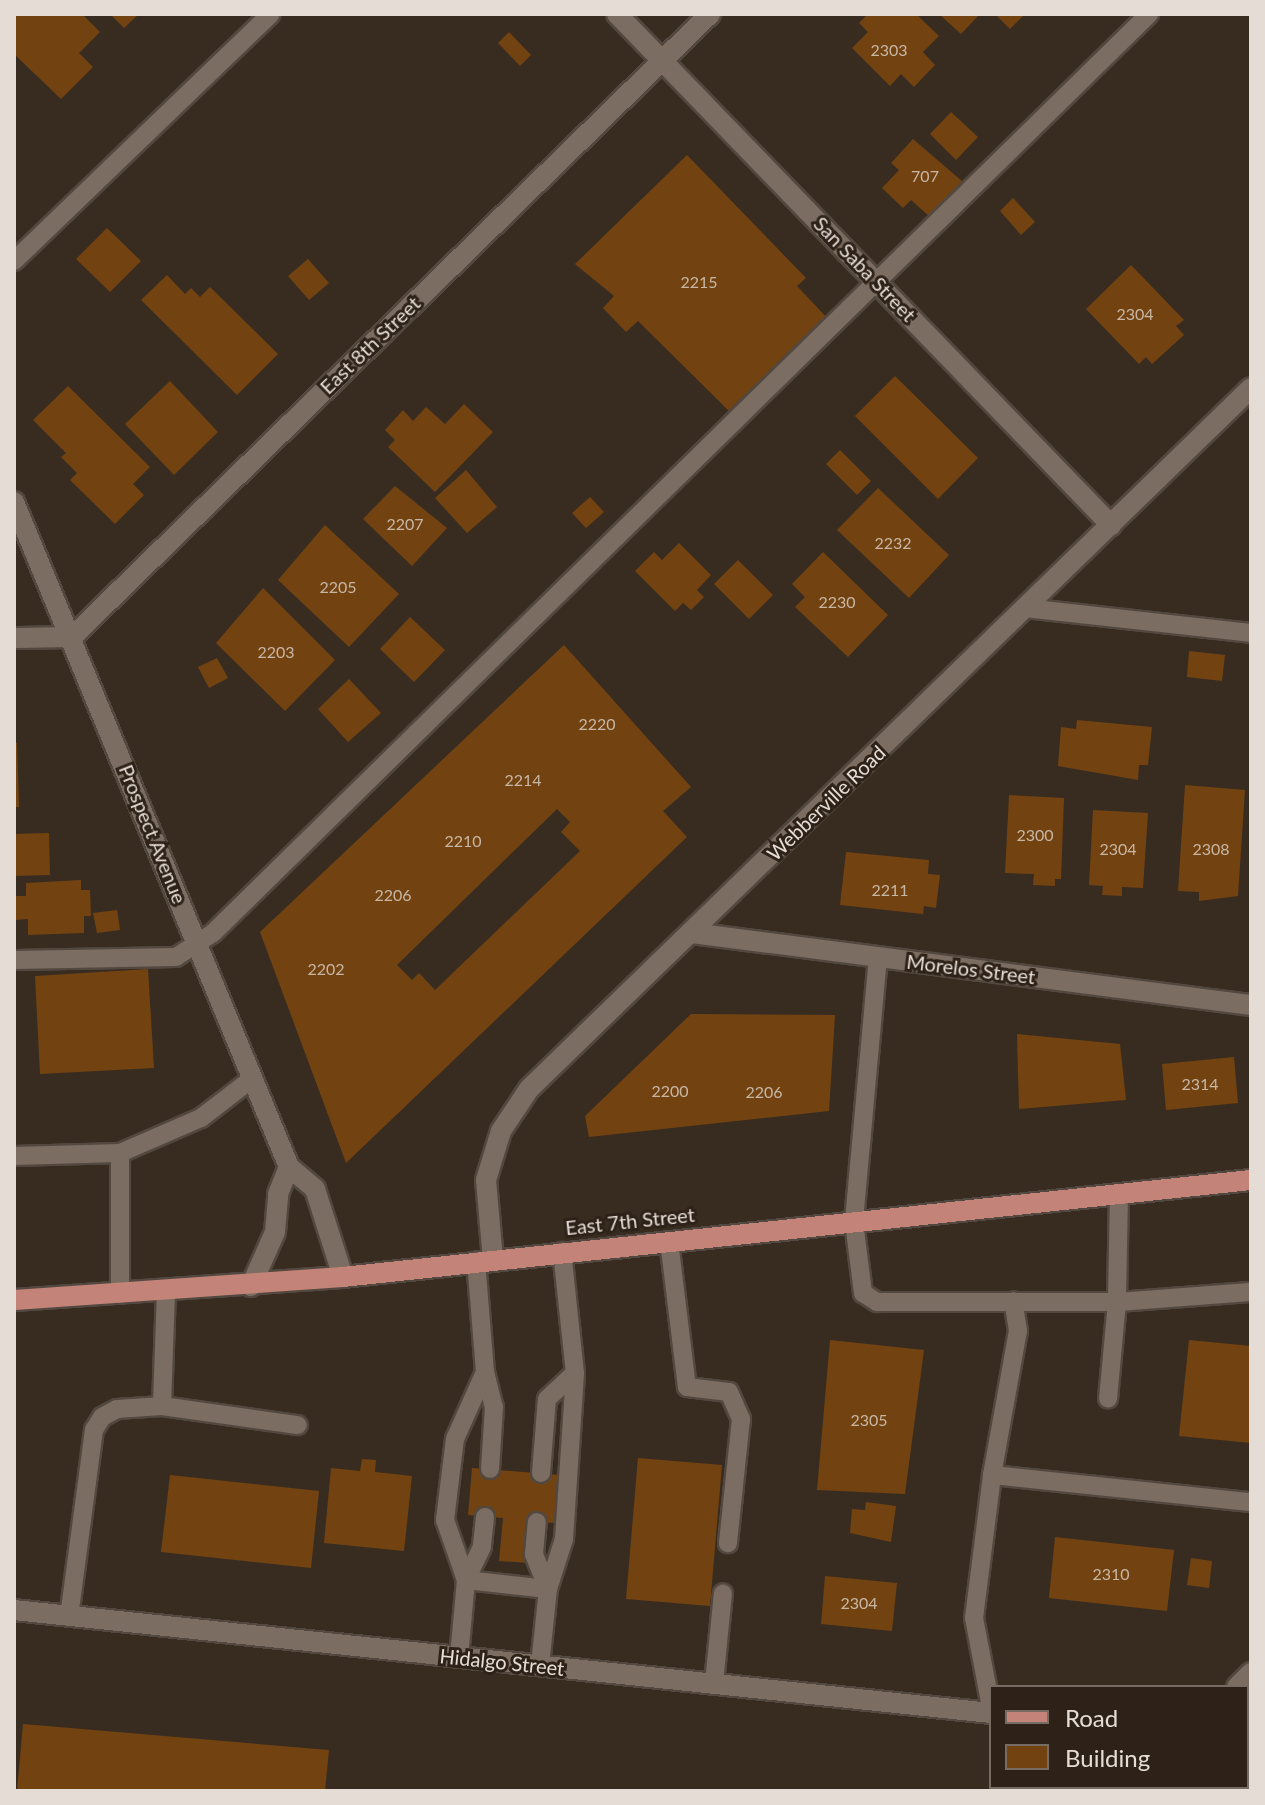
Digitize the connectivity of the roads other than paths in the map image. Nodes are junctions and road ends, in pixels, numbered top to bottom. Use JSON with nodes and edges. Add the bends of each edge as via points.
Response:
{"nodes":[{"id":1,"x":271,"y":14,"type":"edge"},
{"id":2,"x":617,"y":14,"type":"edge"},
{"id":3,"x":710,"y":14,"type":"edge"},
{"id":4,"x":1149,"y":14,"type":"edge"},
{"id":5,"x":662,"y":60,"type":"junction"},
{"id":6,"x":14,"y":261,"type":"edge"},
{"id":7,"x":877,"y":282,"type":"junction"},
{"id":8,"x":1251,"y":388,"type":"edge"},
{"id":9,"x":14,"y":502,"type":"edge"},
{"id":10,"x":1111,"y":525,"type":"junction"},
{"id":11,"x":1025,"y":608,"type":"junction"},
{"id":12,"x":1251,"y":633,"type":"edge"},
{"id":13,"x":72,"y":637,"type":"junction"},
{"id":14,"x":14,"y":638,"type":"edge"},
{"id":15,"x":692,"y":933,"type":"junction"},
{"id":16,"x":198,"y":944,"type":"junction"},
{"id":17,"x":878,"y":957,"type":"junction"},
{"id":18,"x":14,"y":960,"type":"edge"},
{"id":19,"x":1251,"y":1005,"type":"edge"},
{"id":20,"x":253,"y":1078,"type":"junction"},
{"id":21,"x":120,"y":1153,"type":"junction"},
{"id":22,"x":14,"y":1156,"type":"edge"},
{"id":23,"x":289,"y":1167,"type":"junction"},
{"id":24,"x":1251,"y":1180,"type":"edge"},
{"id":25,"x":1119,"y":1194,"type":"junction"},
{"id":26,"x":854,"y":1222,"type":"junction"},
{"id":27,"x":669,"y":1241,"type":"junction"},
{"id":28,"x":562,"y":1252,"type":"junction"},
{"id":29,"x":484,"y":1260,"type":"junction"},
{"id":30,"x":343,"y":1277,"type":"junction"},
{"id":31,"x":251,"y":1286,"type":"junction"},
{"id":32,"x":166,"y":1291,"type":"junction"},
{"id":33,"x":1251,"y":1292,"type":"edge"},
{"id":34,"x":120,"y":1294,"type":"junction"},
{"id":35,"x":14,"y":1300,"type":"edge"},
{"id":36,"x":1013,"y":1301,"type":"junction"},
{"id":37,"x":1117,"y":1302,"type":"junction"},
{"id":38,"x":485,"y":1372,"type":"junction"},
{"id":39,"x":575,"y":1373,"type":"junction"},
{"id":40,"x":1108,"y":1399,"type":"dead end"},
{"id":41,"x":162,"y":1406,"type":"junction"},
{"id":42,"x":298,"y":1425,"type":"dead end"},
{"id":43,"x":490,"y":1469,"type":"dead end"},
{"id":44,"x":541,"y":1473,"type":"dead end"},
{"id":45,"x":992,"y":1475,"type":"junction"},
{"id":46,"x":1251,"y":1502,"type":"edge"},
{"id":47,"x":485,"y":1517,"type":"dead end"},
{"id":48,"x":537,"y":1522,"type":"dead end"},
{"id":49,"x":728,"y":1543,"type":"dead end"},
{"id":50,"x":466,"y":1580,"type":"junction"},
{"id":51,"x":548,"y":1589,"type":"junction"},
{"id":52,"x":723,"y":1593,"type":"dead end"},
{"id":53,"x":14,"y":1610,"type":"edge"},
{"id":54,"x":69,"y":1617,"type":"junction"},
{"id":55,"x":459,"y":1657,"type":"junction"},
{"id":56,"x":540,"y":1665,"type":"junction"},
{"id":57,"x":714,"y":1683,"type":"junction"},
{"id":58,"x":989,"y":1699,"type":"edge"},
{"id":59,"x":989,"y":1710,"type":"edge"}],
"edges":[{"from":1,"to":6,"type":"lane"},
{"from":2,"to":5,"type":"street","name":"San Saba Street"},
{"from":3,"to":5,"type":"street","name":"East 8th Street"},
{"from":4,"to":7,"type":"lane"},
{"from":5,"to":7,"type":"street","name":"San Saba Street"},
{"from":5,"to":13,"type":"street","name":"East 8th Street"},
{"from":7,"to":10,"type":"street","name":"San Saba Street"},
{"from":7,"to":16,"type":"lane"},
{"from":8,"to":10,"type":"street","name":"Webberville Road"},
{"from":9,"to":13,"type":"street","name":"Prospect Avenue"},
{"from":10,"to":11,"type":"street","name":"Webberville Road"},
{"from":11,"to":12,"type":"lane"},
{"from":11,"to":15,"type":"street","name":"Webberville Road"},
{"from":13,"to":14,"type":"street"},
{"from":13,"to":16,"type":"street","name":"Prospect Avenue"},
{"from":15,"to":17,"type":"street","name":"Morelos Street"},
{"from":15,"to":29,"type":"street","name":"Webberville Road","via":[[529,1089],[501,1131],[486,1180]]},
{"from":16,"to":18,"type":"lane","via":[[176,957]]},
{"from":16,"to":20,"type":"street","name":"Prospect Avenue"},
{"from":17,"to":19,"type":"street","name":"Morelos Street"},
{"from":17,"to":26,"type":"lane"},
{"from":20,"to":21,"type":"lane","via":[[201,1118]]},
{"from":20,"to":23,"type":"street","name":"Prospect Avenue"},
{"from":21,"to":22,"type":"lane"},
{"from":21,"to":34,"type":"lane"},
{"from":23,"to":30,"type":"street","name":"Prospect Avenue","via":[[315,1189]]},
{"from":23,"to":31,"type":"street","via":[[278,1194],[275,1232]]},
{"from":24,"to":25,"type":"main road","name":"East 7th Street"},
{"from":25,"to":26,"type":"main road","name":"East 7th Street"},
{"from":25,"to":37,"type":"lane"},
{"from":26,"to":27,"type":"main road","name":"East 7th Street"},
{"from":26,"to":36,"type":"lane","via":[[860,1283],[867,1299]]},
{"from":27,"to":28,"type":"main road","name":"East 7th Street"},
{"from":27,"to":49,"type":"lane","via":[[687,1387],[729,1392],[741,1419]]},
{"from":28,"to":29,"type":"main road","name":"East 7th Street"},
{"from":28,"to":39,"type":"lane"},
{"from":29,"to":30,"type":"main road","name":"East 7th Street"},
{"from":29,"to":38,"type":"lane"},
{"from":30,"to":31,"type":"main road","name":"East 7th Street"},
{"from":31,"to":32,"type":"main road","name":"East 7th Street"},
{"from":32,"to":34,"type":"main road","name":"East 7th Street"},
{"from":32,"to":41,"type":"lane"},
{"from":33,"to":37,"type":"lane"},
{"from":34,"to":35,"type":"main road","name":"East 7th Street"},
{"from":36,"to":37,"type":"lane"},
{"from":36,"to":45,"type":"lane","via":[[1018,1331]]},
{"from":37,"to":40,"type":"lane"},
{"from":38,"to":43,"type":"lane","via":[[494,1407]]},
{"from":38,"to":50,"type":"lane","via":[[455,1439],[445,1520]]},
{"from":39,"to":44,"type":"lane","via":[[547,1399]]},
{"from":39,"to":51,"type":"lane","via":[[564,1539]]},
{"from":41,"to":42,"type":"lane"},
{"from":41,"to":54,"type":"lane","via":[[117,1409],[102,1417],[94,1430]]},
{"from":45,"to":46,"type":"lane"},
{"from":45,"to":58,"type":"lane","via":[[974,1618]]},
{"from":47,"to":50,"type":"lane","via":[[482,1547]]},
{"from":48,"to":51,"type":"lane","via":[[534,1554]]},
{"from":50,"to":51,"type":"lane"},
{"from":50,"to":55,"type":"lane"},
{"from":51,"to":56,"type":"lane"},
{"from":52,"to":57,"type":"lane"},
{"from":53,"to":54,"type":"street","name":"Hidalgo Street"},
{"from":54,"to":55,"type":"street","name":"Hidalgo Street"},
{"from":55,"to":56,"type":"street","name":"Hidalgo Street"},
{"from":56,"to":57,"type":"street","name":"Hidalgo Street"},
{"from":57,"to":59,"type":"street","name":"Hidalgo Street"}]}
